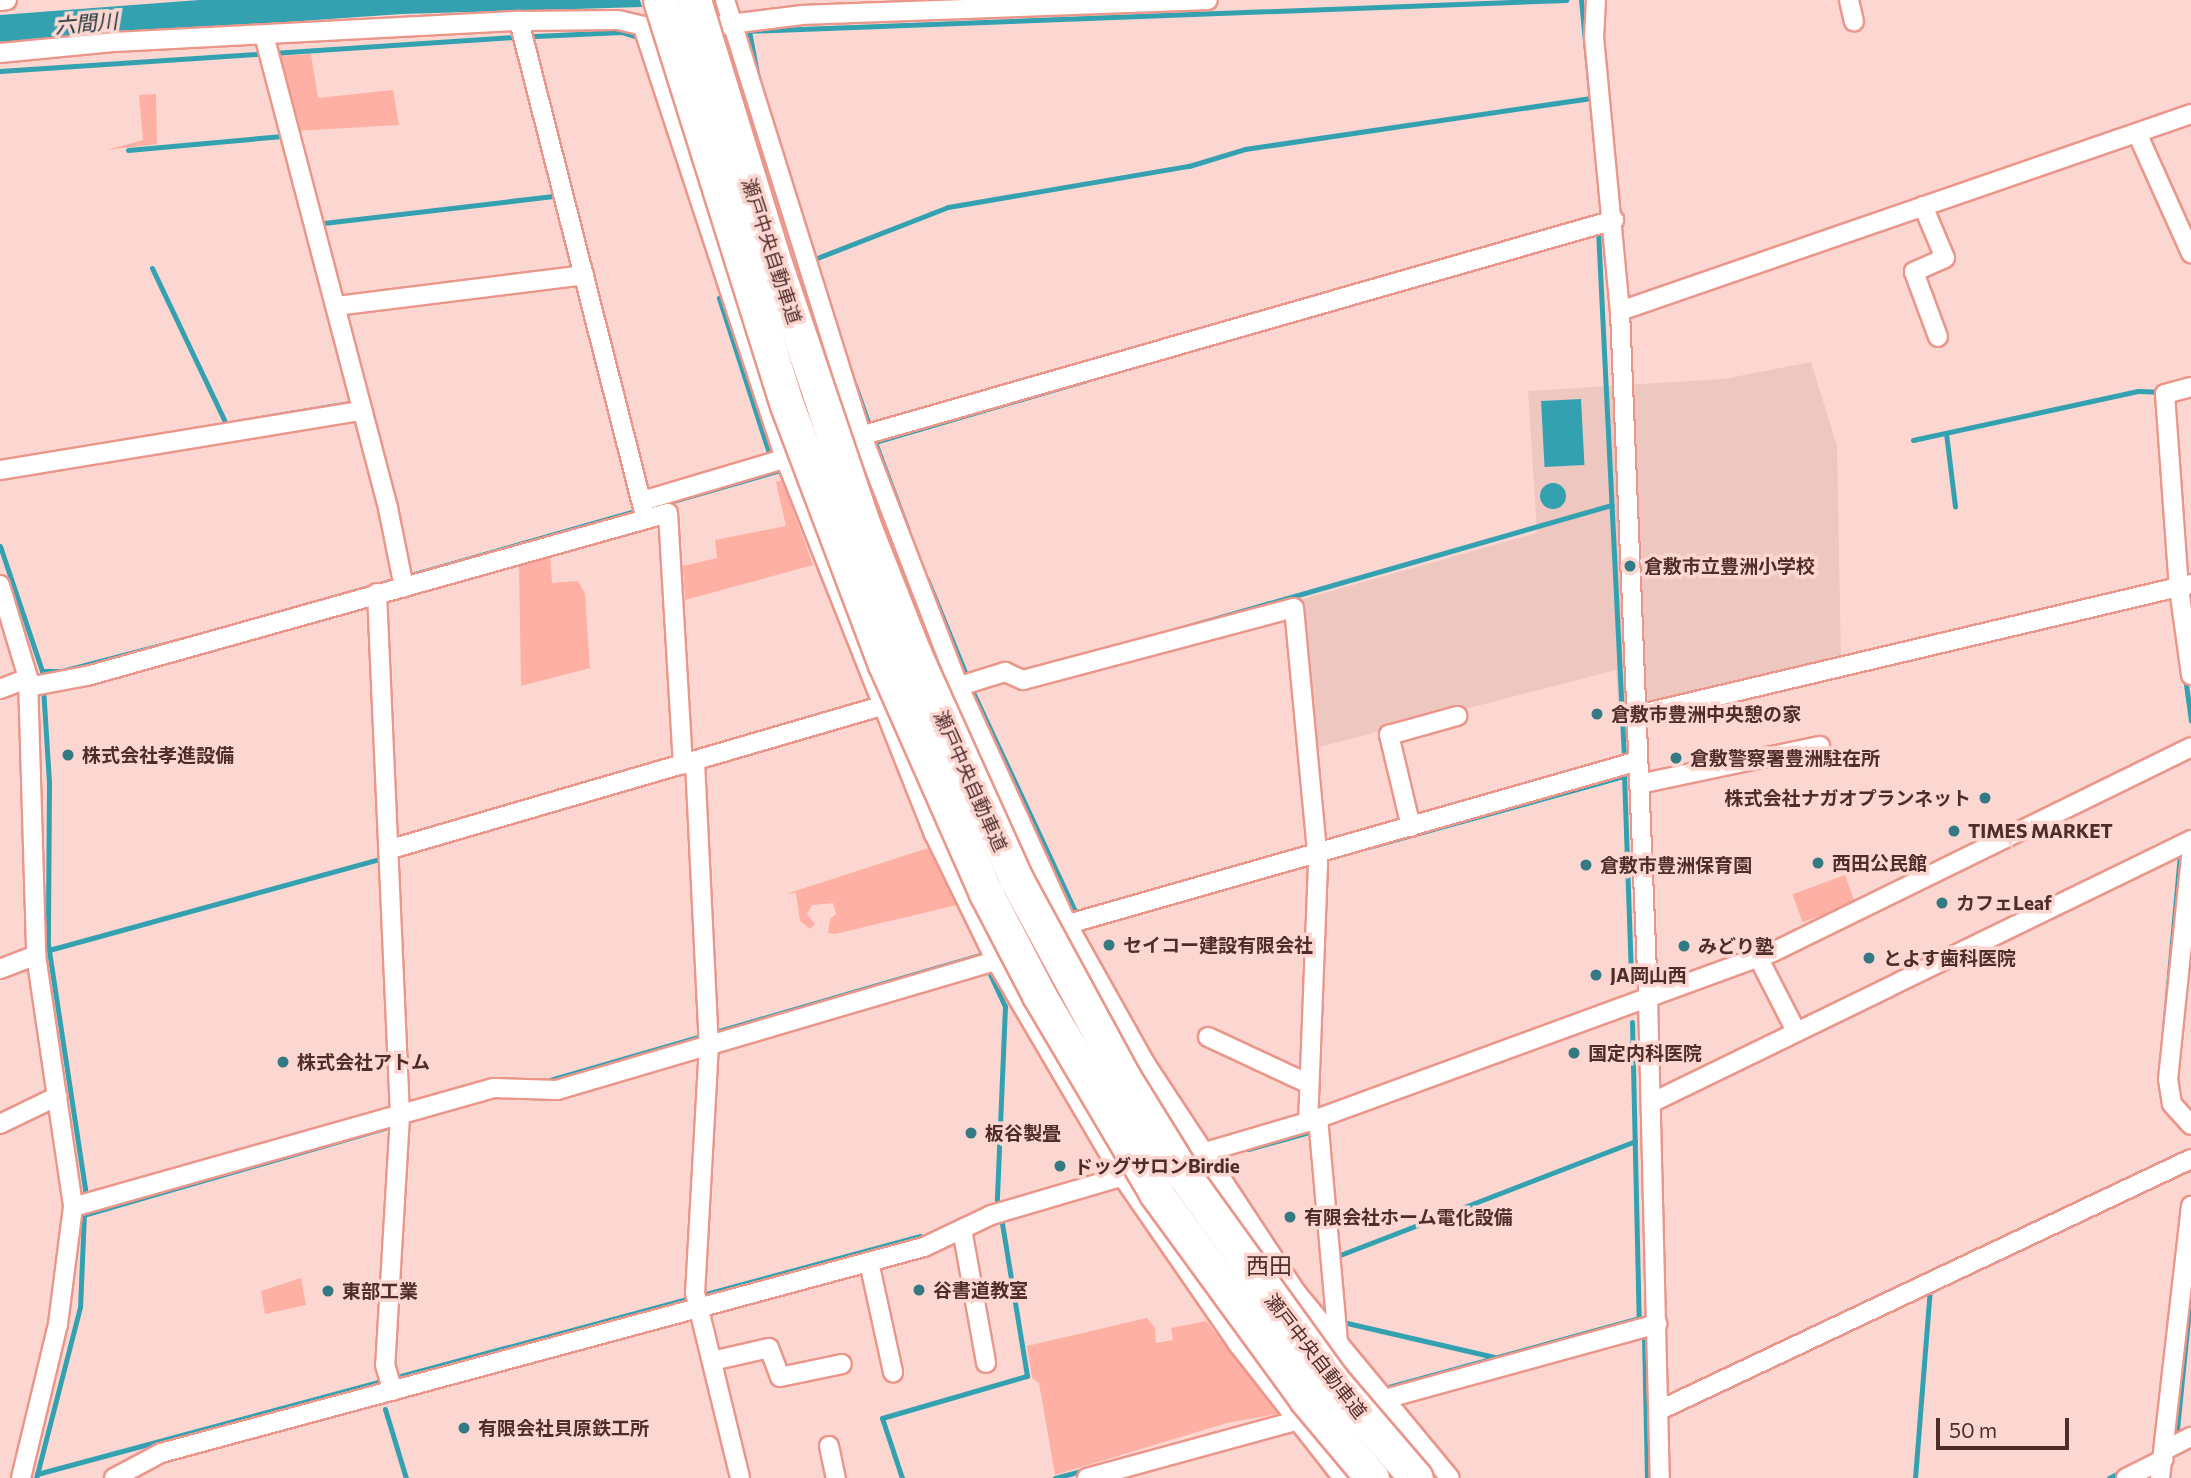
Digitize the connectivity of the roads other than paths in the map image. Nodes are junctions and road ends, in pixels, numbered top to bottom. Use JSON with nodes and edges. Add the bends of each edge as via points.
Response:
{"nodes":[{"id":1,"x":7,"y":0,"type":"edge"},
{"id":2,"x":660,"y":0,"type":"edge"},
{"id":3,"x":694,"y":0,"type":"edge"},
{"id":4,"x":1208,"y":0,"type":"edge"},
{"id":5,"x":1596,"y":0,"type":"edge"},
{"id":6,"x":1849,"y":0,"type":"edge"},
{"id":7,"x":0,"y":1,"type":"edge"},
{"id":8,"x":728,"y":13,"type":"edge"},
{"id":9,"x":1854,"y":21,"type":"dead end"},
{"id":10,"x":644,"y":30,"type":"junction"},
{"id":11,"x":521,"y":32,"type":"junction"},
{"id":12,"x":267,"y":45,"type":"junction"},
{"id":13,"x":0,"y":53,"type":"edge"},
{"id":14,"x":2191,"y":114,"type":"edge"},
{"id":15,"x":2137,"y":132,"type":"junction"},
{"id":16,"x":1923,"y":206,"type":"junction"},
{"id":17,"x":1614,"y":220,"type":"junction"},
{"id":18,"x":2191,"y":253,"type":"edge"},
{"id":19,"x":578,"y":276,"type":"junction"},
{"id":20,"x":335,"y":306,"type":"junction"},
{"id":21,"x":1620,"y":311,"type":"junction"},
{"id":22,"x":1938,"y":337,"type":"dead end"},
{"id":23,"x":2191,"y":387,"type":"edge"},
{"id":24,"x":356,"y":412,"type":"junction"},
{"id":25,"x":862,"y":436,"type":"junction"},
{"id":26,"x":785,"y":458,"type":"junction"},
{"id":27,"x":0,"y":470,"type":"edge"},
{"id":28,"x":643,"y":509,"type":"junction"},
{"id":29,"x":402,"y":580,"type":"junction"},
{"id":30,"x":0,"y":585,"type":"edge"},
{"id":31,"x":2178,"y":588,"type":"edge"},
{"id":32,"x":377,"y":593,"type":"junction"},
{"id":33,"x":2191,"y":675,"type":"edge"},
{"id":34,"x":35,"y":683,"type":"junction"},
{"id":35,"x":959,"y":687,"type":"junction"},
{"id":36,"x":0,"y":689,"type":"edge"},
{"id":37,"x":880,"y":706,"type":"junction"},
{"id":38,"x":1637,"y":715,"type":"junction"},
{"id":39,"x":1457,"y":716,"type":"dead end"},
{"id":40,"x":1820,"y":746,"type":"dead end"},
{"id":41,"x":2191,"y":747,"type":"edge"},
{"id":42,"x":1638,"y":761,"type":"junction"},
{"id":43,"x":691,"y":765,"type":"junction"},
{"id":44,"x":1639,"y":784,"type":"junction"},
{"id":45,"x":1411,"y":827,"type":"junction"},
{"id":46,"x":2191,"y":840,"type":"edge"},
{"id":47,"x":391,"y":853,"type":"junction"},
{"id":48,"x":1320,"y":856,"type":"junction"},
{"id":49,"x":2191,"y":857,"type":"edge"},
{"id":50,"x":1066,"y":922,"type":"junction"},
{"id":51,"x":36,"y":955,"type":"junction"},
{"id":52,"x":1758,"y":957,"type":"junction"},
{"id":53,"x":996,"y":961,"type":"junction"},
{"id":54,"x":0,"y":969,"type":"edge"},
{"id":55,"x":1648,"y":997,"type":"junction"},
{"id":56,"x":1795,"y":1029,"type":"junction"},
{"id":57,"x":1208,"y":1037,"type":"dead end"},
{"id":58,"x":709,"y":1038,"type":"junction"},
{"id":59,"x":1310,"y":1084,"type":"junction"},
{"id":60,"x":58,"y":1096,"type":"junction"},
{"id":61,"x":1651,"y":1103,"type":"junction"},
{"id":62,"x":397,"y":1120,"type":"junction"},
{"id":63,"x":1313,"y":1120,"type":"junction"},
{"id":64,"x":0,"y":1124,"type":"edge"},
{"id":65,"x":2191,"y":1125,"type":"edge"},
{"id":66,"x":1202,"y":1151,"type":"junction"},
{"id":67,"x":2191,"y":1159,"type":"edge"},
{"id":68,"x":1122,"y":1176,"type":"junction"},
{"id":69,"x":80,"y":1205,"type":"junction"},
{"id":70,"x":2191,"y":1206,"type":"edge"},
{"id":71,"x":962,"y":1229,"type":"junction"},
{"id":72,"x":869,"y":1262,"type":"junction"},
{"id":73,"x":697,"y":1301,"type":"junction"},
{"id":74,"x":1657,"y":1324,"type":"junction"},
{"id":75,"x":1338,"y":1344,"type":"junction"},
{"id":76,"x":712,"y":1360,"type":"junction"},
{"id":77,"x":986,"y":1363,"type":"dead end"},
{"id":78,"x":842,"y":1364,"type":"dead end"},
{"id":79,"x":893,"y":1372,"type":"dead end"},
{"id":80,"x":391,"y":1384,"type":"junction"},
{"id":81,"x":1383,"y":1400,"type":"junction"},
{"id":82,"x":1660,"y":1410,"type":"junction"},
{"id":83,"x":1296,"y":1421,"type":"junction"},
{"id":84,"x":829,"y":1446,"type":"dead end"},
{"id":85,"x":2174,"y":1447,"type":"edge"},
{"id":86,"x":21,"y":1478,"type":"edge"},
{"id":87,"x":114,"y":1478,"type":"edge"},
{"id":88,"x":740,"y":1478,"type":"edge"},
{"id":89,"x":836,"y":1478,"type":"edge"},
{"id":90,"x":1087,"y":1478,"type":"edge"},
{"id":91,"x":1343,"y":1478,"type":"edge"},
{"id":92,"x":1372,"y":1478,"type":"edge"},
{"id":93,"x":1416,"y":1478,"type":"edge"},
{"id":94,"x":1450,"y":1478,"type":"edge"},
{"id":95,"x":1660,"y":1478,"type":"edge"},
{"id":96,"x":2126,"y":1478,"type":"edge"},
{"id":97,"x":2160,"y":1478,"type":"edge"}],
"edges":[{"from":1,"to":7,"type":"street"},
{"from":2,"to":92,"type":"highway","name":"瀬戸中央自動車道","bridge":true,"via":[[792,418],[885,664],[986,893],[1039,995],[1156,1193],[1306,1399]]},
{"from":3,"to":93,"type":"highway","name":"瀬戸中央自動車道","bridge":true,"via":[[776,266],[864,526],[919,665],[1016,879],[1124,1079],[1184,1175],[1331,1379]]},
{"from":4,"to":8,"type":"street","via":[[802,15]]},
{"from":5,"to":17,"type":"street","via":[[1594,37]]},
{"from":6,"to":9,"type":"street"},
{"from":8,"to":10,"type":"street"},
{"from":8,"to":25,"type":"street"},
{"from":10,"to":11,"type":"street","via":[[618,20]]},
{"from":10,"to":26,"type":"street"},
{"from":11,"to":12,"type":"street"},
{"from":11,"to":19,"type":"street"},
{"from":12,"to":13,"type":"street"},
{"from":12,"to":20,"type":"street"},
{"from":14,"to":15,"type":"street"},
{"from":15,"to":16,"type":"street"},
{"from":15,"to":18,"type":"street"},
{"from":16,"to":21,"type":"street"},
{"from":16,"to":22,"type":"street","via":[[1945,258],[1914,272]]},
{"from":17,"to":21,"type":"street"},
{"from":17,"to":25,"type":"street"},
{"from":19,"to":20,"type":"street"},
{"from":19,"to":28,"type":"street"},
{"from":20,"to":24,"type":"street"},
{"from":21,"to":38,"type":"street"},
{"from":23,"to":31,"type":"street","via":[[2165,394]]},
{"from":24,"to":27,"type":"street"},
{"from":24,"to":29,"type":"street"},
{"from":25,"to":26,"type":"street"},
{"from":25,"to":35,"type":"street"},
{"from":26,"to":28,"type":"street"},
{"from":26,"to":37,"type":"street"},
{"from":28,"to":29,"type":"street"},
{"from":28,"to":43,"type":"street","via":[[668,513]]},
{"from":29,"to":32,"type":"street"},
{"from":30,"to":34,"type":"street"},
{"from":31,"to":33,"type":"street"},
{"from":31,"to":38,"type":"street"},
{"from":32,"to":34,"type":"street"},
{"from":32,"to":47,"type":"street"},
{"from":34,"to":36,"type":"street"},
{"from":34,"to":51,"type":"street"},
{"from":35,"to":37,"type":"street"},
{"from":35,"to":48,"type":"street","via":[[1005,672],[1023,680],[1294,607]]},
{"from":35,"to":50,"type":"street"},
{"from":37,"to":43,"type":"street"},
{"from":37,"to":53,"type":"street","via":[[934,834]]},
{"from":38,"to":42,"type":"street"},
{"from":39,"to":45,"type":"street","via":[[1389,735]]},
{"from":40,"to":44,"type":"street"},
{"from":41,"to":52,"type":"street"},
{"from":42,"to":44,"type":"street"},
{"from":42,"to":45,"type":"street"},
{"from":43,"to":47,"type":"street"},
{"from":43,"to":58,"type":"street"},
{"from":44,"to":55,"type":"street"},
{"from":45,"to":48,"type":"street"},
{"from":46,"to":56,"type":"street"},
{"from":47,"to":62,"type":"street"},
{"from":48,"to":50,"type":"street"},
{"from":48,"to":59,"type":"street"},
{"from":49,"to":65,"type":"street","via":[[2168,1079],[2172,1104]]},
{"from":50,"to":53,"type":"street"},
{"from":50,"to":66,"type":"street","via":[[1145,1063]]},
{"from":51,"to":54,"type":"street"},
{"from":51,"to":60,"type":"street"},
{"from":52,"to":55,"type":"street"},
{"from":52,"to":56,"type":"street"},
{"from":53,"to":58,"type":"street"},
{"from":53,"to":68,"type":"street"},
{"from":55,"to":61,"type":"street"},
{"from":55,"to":63,"type":"street"},
{"from":56,"to":61,"type":"street"},
{"from":57,"to":59,"type":"street"},
{"from":58,"to":62,"type":"street","via":[[557,1090],[494,1088]]},
{"from":58,"to":73,"type":"street"},
{"from":59,"to":63,"type":"street"},
{"from":60,"to":64,"type":"street"},
{"from":60,"to":69,"type":"street"},
{"from":61,"to":74,"type":"street"},
{"from":62,"to":69,"type":"street"},
{"from":62,"to":80,"type":"street","via":[[385,1365]]},
{"from":63,"to":66,"type":"street"},
{"from":63,"to":75,"type":"street"},
{"from":66,"to":68,"type":"street"},
{"from":66,"to":75,"type":"street","via":[[1296,1292]]},
{"from":67,"to":82,"type":"street"},
{"from":68,"to":71,"type":"street","via":[[991,1215]]},
{"from":68,"to":83,"type":"street"},
{"from":69,"to":86,"type":"street","via":[[58,1324]]},
{"from":70,"to":85,"type":"street"},
{"from":71,"to":72,"type":"street","via":[[924,1247]]},
{"from":71,"to":77,"type":"street"},
{"from":72,"to":73,"type":"street"},
{"from":72,"to":79,"type":"street"},
{"from":73,"to":76,"type":"street"},
{"from":73,"to":80,"type":"street"},
{"from":74,"to":81,"type":"street"},
{"from":74,"to":82,"type":"street"},
{"from":75,"to":81,"type":"street"},
{"from":76,"to":78,"type":"street","via":[[769,1348],[780,1377]]},
{"from":76,"to":88,"type":"street"},
{"from":80,"to":87,"type":"street","via":[[161,1453]]},
{"from":81,"to":83,"type":"street"},
{"from":81,"to":94,"type":"street"},
{"from":82,"to":95,"type":"street"},
{"from":83,"to":90,"type":"street"},
{"from":83,"to":91,"type":"street"},
{"from":84,"to":89,"type":"street"},
{"from":85,"to":96,"type":"street"},
{"from":85,"to":97,"type":"street"}]}
